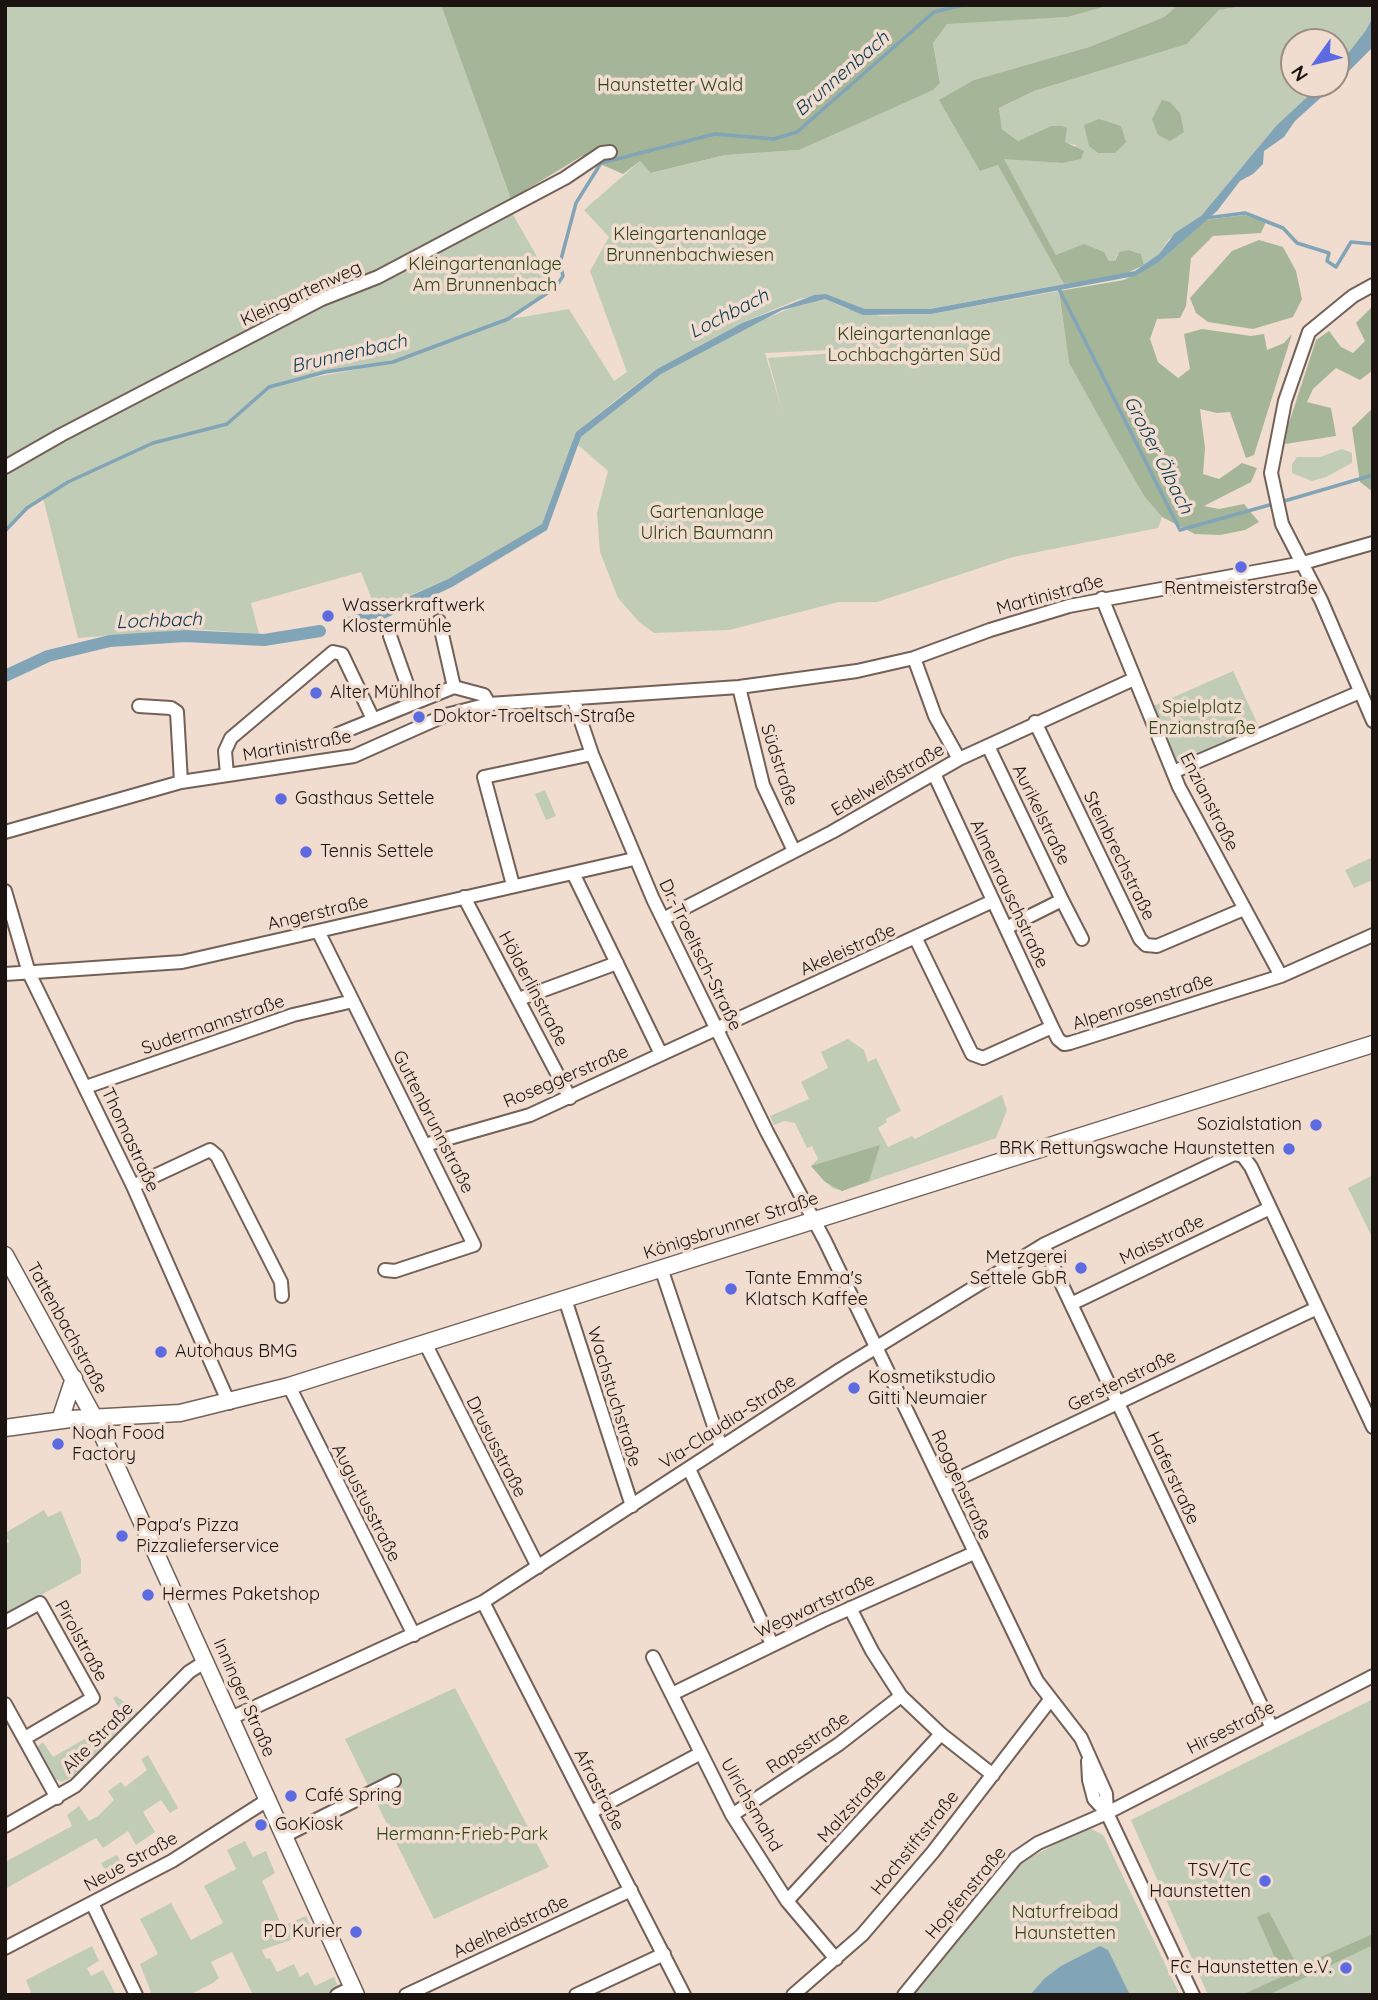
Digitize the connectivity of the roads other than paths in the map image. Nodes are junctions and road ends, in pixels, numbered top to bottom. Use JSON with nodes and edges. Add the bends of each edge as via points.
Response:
{"nodes":[{"id":1,"x":610,"y":152,"type":"dead end"},
{"id":2,"x":1373,"y":285,"type":"edge"},
{"id":3,"x":5,"y":467,"type":"edge"},
{"id":4,"x":1373,"y":543,"type":"edge"},
{"id":5,"x":1303,"y":563,"type":"junction"},
{"id":6,"x":1102,"y":598,"type":"junction"},
{"id":7,"x":439,"y":621,"type":"dead end"},
{"id":8,"x":390,"y":636,"type":"dead end"},
{"id":9,"x":915,"y":658,"type":"junction"},
{"id":10,"x":1134,"y":679,"type":"junction"},
{"id":11,"x":454,"y":687,"type":"junction"},
{"id":12,"x":739,"y":687,"type":"junction"},
{"id":13,"x":1360,"y":692,"type":"junction"},
{"id":14,"x":573,"y":698,"type":"junction"},
{"id":15,"x":414,"y":701,"type":"junction"},
{"id":16,"x":489,"y":704,"type":"junction"},
{"id":17,"x":139,"y":706,"type":"dead end"},
{"id":18,"x":373,"y":719,"type":"junction"},
{"id":19,"x":1373,"y":721,"type":"edge"},
{"id":20,"x":1035,"y":722,"type":"junction"},
{"id":21,"x":338,"y":734,"type":"dead end"},
{"id":22,"x":988,"y":746,"type":"junction"},
{"id":23,"x":592,"y":754,"type":"junction"},
{"id":24,"x":959,"y":760,"type":"junction"},
{"id":25,"x":1173,"y":772,"type":"junction"},
{"id":26,"x":227,"y":775,"type":"junction"},
{"id":27,"x":935,"y":776,"type":"junction"},
{"id":28,"x":181,"y":782,"type":"junction"},
{"id":29,"x":5,"y":832,"type":"edge"},
{"id":30,"x":794,"y":851,"type":"junction"},
{"id":31,"x":634,"y":859,"type":"junction"},
{"id":32,"x":573,"y":873,"type":"junction"},
{"id":33,"x":513,"y":886,"type":"junction"},
{"id":34,"x":5,"y":891,"type":"edge"},
{"id":35,"x":464,"y":897,"type":"junction"},
{"id":36,"x":1062,"y":900,"type":"junction"},
{"id":37,"x":993,"y":901,"type":"junction"},
{"id":38,"x":1244,"y":909,"type":"junction"},
{"id":39,"x":663,"y":919,"type":"junction"},
{"id":40,"x":1006,"y":928,"type":"junction"},
{"id":41,"x":318,"y":931,"type":"junction"},
{"id":42,"x":1373,"y":935,"type":"edge"},
{"id":43,"x":916,"y":939,"type":"junction"},
{"id":44,"x":1082,"y":939,"type":"dead end"},
{"id":45,"x":617,"y":962,"type":"junction"},
{"id":46,"x":29,"y":973,"type":"junction"},
{"id":47,"x":5,"y":974,"type":"edge"},
{"id":48,"x":1281,"y":976,"type":"junction"},
{"id":49,"x":519,"y":999,"type":"junction"},
{"id":50,"x":353,"y":1001,"type":"junction"},
{"id":51,"x":1052,"y":1027,"type":"junction"},
{"id":52,"x":716,"y":1028,"type":"junction"},
{"id":53,"x":1373,"y":1044,"type":"edge"},
{"id":54,"x":662,"y":1054,"type":"junction"},
{"id":55,"x":86,"y":1087,"type":"junction"},
{"id":56,"x":570,"y":1098,"type":"junction"},
{"id":57,"x":425,"y":1145,"type":"junction"},
{"id":58,"x":133,"y":1186,"type":"junction"},
{"id":59,"x":1270,"y":1208,"type":"junction"},
{"id":60,"x":813,"y":1220,"type":"junction"},
{"id":61,"x":1043,"y":1245,"type":"junction"},
{"id":62,"x":5,"y":1255,"type":"edge"},
{"id":63,"x":661,"y":1268,"type":"junction"},
{"id":64,"x":385,"y":1270,"type":"dead end"},
{"id":65,"x":282,"y":1296,"type":"dead end"},
{"id":66,"x":565,"y":1299,"type":"junction"},
{"id":67,"x":1071,"y":1304,"type":"junction"},
{"id":68,"x":1317,"y":1308,"type":"junction"},
{"id":69,"x":425,"y":1343,"type":"junction"},
{"id":70,"x":876,"y":1348,"type":"junction"},
{"id":71,"x":74,"y":1378,"type":"junction"},
{"id":72,"x":289,"y":1386,"type":"junction"},
{"id":73,"x":1118,"y":1402,"type":"junction"},
{"id":74,"x":229,"y":1403,"type":"junction"},
{"id":75,"x":95,"y":1419,"type":"junction"},
{"id":76,"x":60,"y":1420,"type":"junction"},
{"id":77,"x":1373,"y":1427,"type":"edge"},
{"id":78,"x":5,"y":1428,"type":"edge"},
{"id":79,"x":721,"y":1447,"type":"junction"},
{"id":80,"x":689,"y":1469,"type":"junction"},
{"id":81,"x":943,"y":1486,"type":"junction"},
{"id":82,"x":632,"y":1506,"type":"junction"},
{"id":83,"x":974,"y":1553,"type":"junction"},
{"id":84,"x":538,"y":1567,"type":"junction"},
{"id":85,"x":483,"y":1602,"type":"junction"},
{"id":86,"x":850,"y":1608,"type":"junction"},
{"id":87,"x":5,"y":1622,"type":"edge"},
{"id":88,"x":414,"y":1634,"type":"junction"},
{"id":89,"x":772,"y":1644,"type":"junction"},
{"id":90,"x":653,"y":1657,"type":"dead end"},
{"id":91,"x":206,"y":1661,"type":"junction"},
{"id":92,"x":1373,"y":1676,"type":"edge"},
{"id":93,"x":672,"y":1694,"type":"junction"},
{"id":94,"x":901,"y":1696,"type":"junction"},
{"id":95,"x":1050,"y":1700,"type":"junction"},
{"id":96,"x":5,"y":1704,"type":"edge"},
{"id":97,"x":231,"y":1717,"type":"junction"},
{"id":98,"x":1271,"y":1726,"type":"junction"},
{"id":99,"x":941,"y":1734,"type":"junction"},
{"id":100,"x":25,"y":1738,"type":"junction"},
{"id":101,"x":701,"y":1754,"type":"junction"},
{"id":102,"x":993,"y":1775,"type":"junction"},
{"id":103,"x":394,"y":1781,"type":"dead end"},
{"id":104,"x":57,"y":1798,"type":"junction"},
{"id":105,"x":269,"y":1799,"type":"junction"},
{"id":106,"x":591,"y":1812,"type":"junction"},
{"id":107,"x":1107,"y":1812,"type":"junction"},
{"id":108,"x":732,"y":1815,"type":"junction"},
{"id":109,"x":6,"y":1825,"type":"edge"},
{"id":110,"x":285,"y":1835,"type":"junction"},
{"id":111,"x":631,"y":1890,"type":"junction"},
{"id":112,"x":787,"y":1901,"type":"junction"},
{"id":113,"x":92,"y":1903,"type":"junction"},
{"id":114,"x":5,"y":1948,"type":"edge"},
{"id":115,"x":664,"y":1954,"type":"junction"},
{"id":116,"x":836,"y":1959,"type":"junction"},
{"id":117,"x":354,"y":1991,"type":"edge"},
{"id":118,"x":136,"y":1995,"type":"edge"},
{"id":119,"x":337,"y":1995,"type":"edge"},
{"id":120,"x":406,"y":1995,"type":"edge"},
{"id":121,"x":576,"y":1995,"type":"edge"},
{"id":122,"x":684,"y":1995,"type":"edge"},
{"id":123,"x":793,"y":1995,"type":"edge"},
{"id":124,"x":904,"y":1995,"type":"edge"},
{"id":125,"x":1193,"y":1995,"type":"edge"}],
"edges":[{"from":1,"to":3,"type":"street","name":"Kleingartenweg","via":[[378,277],[322,299]]},
{"from":2,"to":5,"type":"street","via":[[1309,332],[1285,401],[1271,473],[1278,513]]},
{"from":4,"to":5,"type":"street","name":"Martinistraße"},
{"from":5,"to":6,"type":"street","name":"Martinistraße"},
{"from":5,"to":13,"type":"street"},
{"from":6,"to":9,"type":"street","name":"Martinistraße","via":[[1026,618]]},
{"from":6,"to":10,"type":"street","name":"Enzianstraße"},
{"from":7,"to":11,"type":"street"},
{"from":8,"to":15,"type":"street"},
{"from":9,"to":12,"type":"street","name":"Martinistraße"},
{"from":9,"to":24,"type":"street","via":[[934,716]]},
{"from":10,"to":20,"type":"street","name":"Edelweißstraße"},
{"from":10,"to":25,"type":"street","name":"Enzianstraße"},
{"from":11,"to":15,"type":"street","name":"Martinistraße"},
{"from":11,"to":16,"type":"street","via":[[484,695]]},
{"from":12,"to":14,"type":"street","name":"Martinistraße"},
{"from":12,"to":30,"type":"street","name":"Südstraße","via":[[763,785]]},
{"from":13,"to":19,"type":"street"},
{"from":13,"to":25,"type":"street"},
{"from":14,"to":16,"type":"street","name":"Martinistraße"},
{"from":14,"to":23,"type":"street","name":"Dr.-Troeltsch-Straße"},
{"from":15,"to":18,"type":"street","name":"Martinistraße"},
{"from":16,"to":26,"type":"street","name":"Martinistraße","via":[[446,715],[354,756]]},
{"from":17,"to":28,"type":"street","via":[[177,712]]},
{"from":18,"to":21,"type":"street","name":"Martinistraße"},
{"from":18,"to":26,"type":"street","name":"Martinistraße","via":[[342,654],[333,652],[231,738],[225,751]]},
{"from":20,"to":22,"type":"street","name":"Edelweißstraße"},
{"from":20,"to":38,"type":"street","name":"Steinbrechstraße","via":[[1146,945],[1157,946]]},
{"from":22,"to":24,"type":"street","name":"Edelweißstraße"},
{"from":22,"to":36,"type":"street","name":"Aurikelstraße"},
{"from":23,"to":31,"type":"street","name":"Dr.-Troeltsch-Straße"},
{"from":23,"to":33,"type":"street","via":[[484,777]]},
{"from":24,"to":27,"type":"street","name":"Edelweißstraße"},
{"from":25,"to":38,"type":"street","name":"Enzianstraße"},
{"from":26,"to":28,"type":"street","name":"Martinistraße"},
{"from":27,"to":30,"type":"street","name":"Edelweißstraße"},
{"from":27,"to":37,"type":"street","name":"Almenrauschstraße"},
{"from":28,"to":29,"type":"street","name":"Martinistraße"},
{"from":30,"to":39,"type":"street","name":"Edelweißstraße"},
{"from":31,"to":32,"type":"street","name":"Angerstraße"},
{"from":31,"to":39,"type":"street","name":"Dr.-Troeltsch-Straße"},
{"from":32,"to":33,"type":"street","name":"Angerstraße"},
{"from":32,"to":45,"type":"street"},
{"from":33,"to":35,"type":"street","name":"Angerstraße"},
{"from":34,"to":46,"type":"street","name":"Thomastraße"},
{"from":35,"to":41,"type":"street","name":"Angerstraße"},
{"from":35,"to":49,"type":"street","name":"Hölderlinstraße"},
{"from":36,"to":40,"type":"street"},
{"from":36,"to":44,"type":"street","name":"Aurikelstraße"},
{"from":37,"to":40,"type":"street","name":"Almenrauschstraße"},
{"from":37,"to":43,"type":"street","name":"Akeleistraße"},
{"from":38,"to":48,"type":"street","name":"Enzianstraße"},
{"from":39,"to":52,"type":"street","name":"Dr.-Troeltsch-Straße"},
{"from":40,"to":51,"type":"street","name":"Almenrauschstraße"},
{"from":41,"to":46,"type":"street","name":"Angerstraße","via":[[182,962]]},
{"from":41,"to":50,"type":"street","name":"Guttenbrunnstraße"},
{"from":42,"to":48,"type":"street","name":"Alpenrosenstraße"},
{"from":43,"to":51,"type":"street","name":"Alpenrosenstraße","via":[[972,1054],[983,1058]]},
{"from":43,"to":52,"type":"street","name":"Akeleistraße"},
{"from":45,"to":49,"type":"street"},
{"from":45,"to":54,"type":"street"},
{"from":46,"to":47,"type":"street","name":"Angerstraße"},
{"from":46,"to":55,"type":"street","name":"Thomastraße"},
{"from":48,"to":51,"type":"street","name":"Alpenrosenstraße","via":[[1070,1043],[1064,1044]]},
{"from":49,"to":56,"type":"street","name":"Hölderlinstraße"},
{"from":50,"to":55,"type":"street","name":"Sudermannstraße","via":[[293,1015]]},
{"from":50,"to":57,"type":"street","name":"Guttenbrunnstraße"},
{"from":52,"to":54,"type":"street","name":"Roseggerstraße"},
{"from":52,"to":60,"type":"street","name":"Dr.-Troeltsch-Straße"},
{"from":53,"to":60,"type":"main road","name":"Königsbrunner Straße"},
{"from":54,"to":56,"type":"street","name":"Roseggerstraße"},
{"from":55,"to":58,"type":"street","name":"Thomastraße"},
{"from":56,"to":57,"type":"street","name":"Roseggerstraße","via":[[530,1115]]},
{"from":57,"to":64,"type":"street","name":"Guttenbrunnstraße","via":[[474,1245],[395,1271]]},
{"from":58,"to":65,"type":"street","via":[[210,1150],[277,1272]]},
{"from":58,"to":74,"type":"street","name":"Thomastraße"},
{"from":59,"to":61,"type":"street","name":"Via-Claudia-Straße","via":[[1243,1156],[1234,1154]]},
{"from":59,"to":67,"type":"street","name":"Maisstraße"},
{"from":59,"to":68,"type":"street"},
{"from":60,"to":63,"type":"main road","name":"Königsbrunner Straße"},
{"from":60,"to":70,"type":"street","name":"Roggenstraße"},
{"from":61,"to":67,"type":"street","name":"Haferstraße"},
{"from":61,"to":70,"type":"street","name":"Via-Claudia-Straße"},
{"from":62,"to":71,"type":"main road","name":"Tattenbachstraße"},
{"from":63,"to":66,"type":"main road","name":"Königsbrunner Straße"},
{"from":63,"to":79,"type":"street"},
{"from":66,"to":69,"type":"main road","name":"Königsbrunner Straße"},
{"from":66,"to":82,"type":"street","name":"Wachstuchstraße"},
{"from":67,"to":73,"type":"street","name":"Haferstraße"},
{"from":68,"to":73,"type":"street","name":"Gerstenstraße"},
{"from":68,"to":77,"type":"street"},
{"from":69,"to":72,"type":"main road","name":"Königsbrunner Straße"},
{"from":69,"to":84,"type":"street","name":"Drususstraße"},
{"from":70,"to":79,"type":"street","name":"Via-Claudia-Straße"},
{"from":70,"to":81,"type":"street","name":"Roggenstraße"},
{"from":71,"to":75,"type":"main road","name":"Tattenbachstraße"},
{"from":71,"to":76,"type":"main road"},
{"from":72,"to":74,"type":"main road","name":"Königsbrunner Straße"},
{"from":72,"to":88,"type":"street","name":"Augustusstraße"},
{"from":73,"to":81,"type":"street","name":"Gerstenstraße"},
{"from":73,"to":98,"type":"street","name":"Haferstraße"},
{"from":74,"to":75,"type":"main road","name":"Königsbrunner Straße","via":[[180,1413]]},
{"from":75,"to":76,"type":"main road","name":"Königsbrunner Straße"},
{"from":75,"to":91,"type":"main road","name":"Inninger Straße"},
{"from":76,"to":78,"type":"main road","name":"Königsbrunner Straße"},
{"from":79,"to":80,"type":"street","name":"Via-Claudia-Straße"},
{"from":80,"to":82,"type":"street","name":"Via-Claudia-Straße"},
{"from":80,"to":89,"type":"street"},
{"from":81,"to":83,"type":"street","name":"Roggenstraße"},
{"from":82,"to":84,"type":"street","name":"Via-Claudia-Straße"},
{"from":83,"to":86,"type":"street","name":"Wegwartstraße"},
{"from":83,"to":95,"type":"street","name":"Roggenstraße"},
{"from":84,"to":85,"type":"street","name":"Via-Claudia-Straße"},
{"from":85,"to":88,"type":"street","name":"Via-Claudia-Straße"},
{"from":85,"to":106,"type":"street","name":"Afrastraße"},
{"from":86,"to":89,"type":"street","name":"Wegwartstraße"},
{"from":86,"to":94,"type":"street"},
{"from":87,"to":100,"type":"street","name":"Pirolstraße","via":[[40,1603],[93,1698]]},
{"from":88,"to":97,"type":"street","name":"Via-Claudia-Straße"},
{"from":89,"to":93,"type":"street","name":"Wegwartstraße"},
{"from":90,"to":93,"type":"street","name":"Ulrichsmahd"},
{"from":91,"to":97,"type":"main road","name":"Inninger Straße"},
{"from":91,"to":104,"type":"street","name":"Alte Straße","via":[[189,1672],[83,1779]]},
{"from":92,"to":98,"type":"street","name":"Hirsestraße"},
{"from":93,"to":101,"type":"street","name":"Ulrichsmahd"},
{"from":94,"to":99,"type":"street"},
{"from":94,"to":108,"type":"street","name":"Rapsstraße","via":[[839,1744]]},
{"from":95,"to":102,"type":"street","name":"Hochstiftstraße"},
{"from":95,"to":107,"type":"street","name":"Roggenstraße","via":[[1072,1723],[1105,1794]]},
{"from":96,"to":100,"type":"street"},
{"from":97,"to":105,"type":"main road","name":"Inninger Straße"},
{"from":98,"to":107,"type":"street","name":"Hirsestraße"},
{"from":99,"to":102,"type":"street"},
{"from":99,"to":112,"type":"street","name":"Malzstraße"},
{"from":100,"to":104,"type":"street"},
{"from":101,"to":106,"type":"street"},
{"from":101,"to":108,"type":"street","name":"Ulrichsmahd"},
{"from":102,"to":116,"type":"street","name":"Hochstiftstraße","via":[[862,1935]]},
{"from":103,"to":110,"type":"street"},
{"from":104,"to":109,"type":"street","name":"Alte Straße"},
{"from":105,"to":110,"type":"main road","name":"Inninger Straße"},
{"from":105,"to":113,"type":"street","name":"Neue Straße","via":[[172,1861]]},
{"from":106,"to":111,"type":"street","name":"Afrastraße"},
{"from":107,"to":124,"type":"street","name":"Hopfenstraße","via":[[1016,1858]]},
{"from":107,"to":125,"type":"street","name":"Roggenstraße"},
{"from":108,"to":112,"type":"street","name":"Ulrichsmahd"},
{"from":110,"to":117,"type":"main road","name":"Inninger Straße"},
{"from":111,"to":115,"type":"street","name":"Afrastraße"},
{"from":111,"to":120,"type":"street","name":"Adelheidstraße"},
{"from":112,"to":116,"type":"street","name":"Ulrichsmahd"},
{"from":113,"to":114,"type":"street","name":"Neue Straße"},
{"from":113,"to":118,"type":"street"},
{"from":115,"to":121,"type":"street"},
{"from":115,"to":122,"type":"street","name":"Afrastraße"},
{"from":116,"to":123,"type":"street","name":"Hochstiftstraße"},
{"from":117,"to":119,"type":"street"}]}
